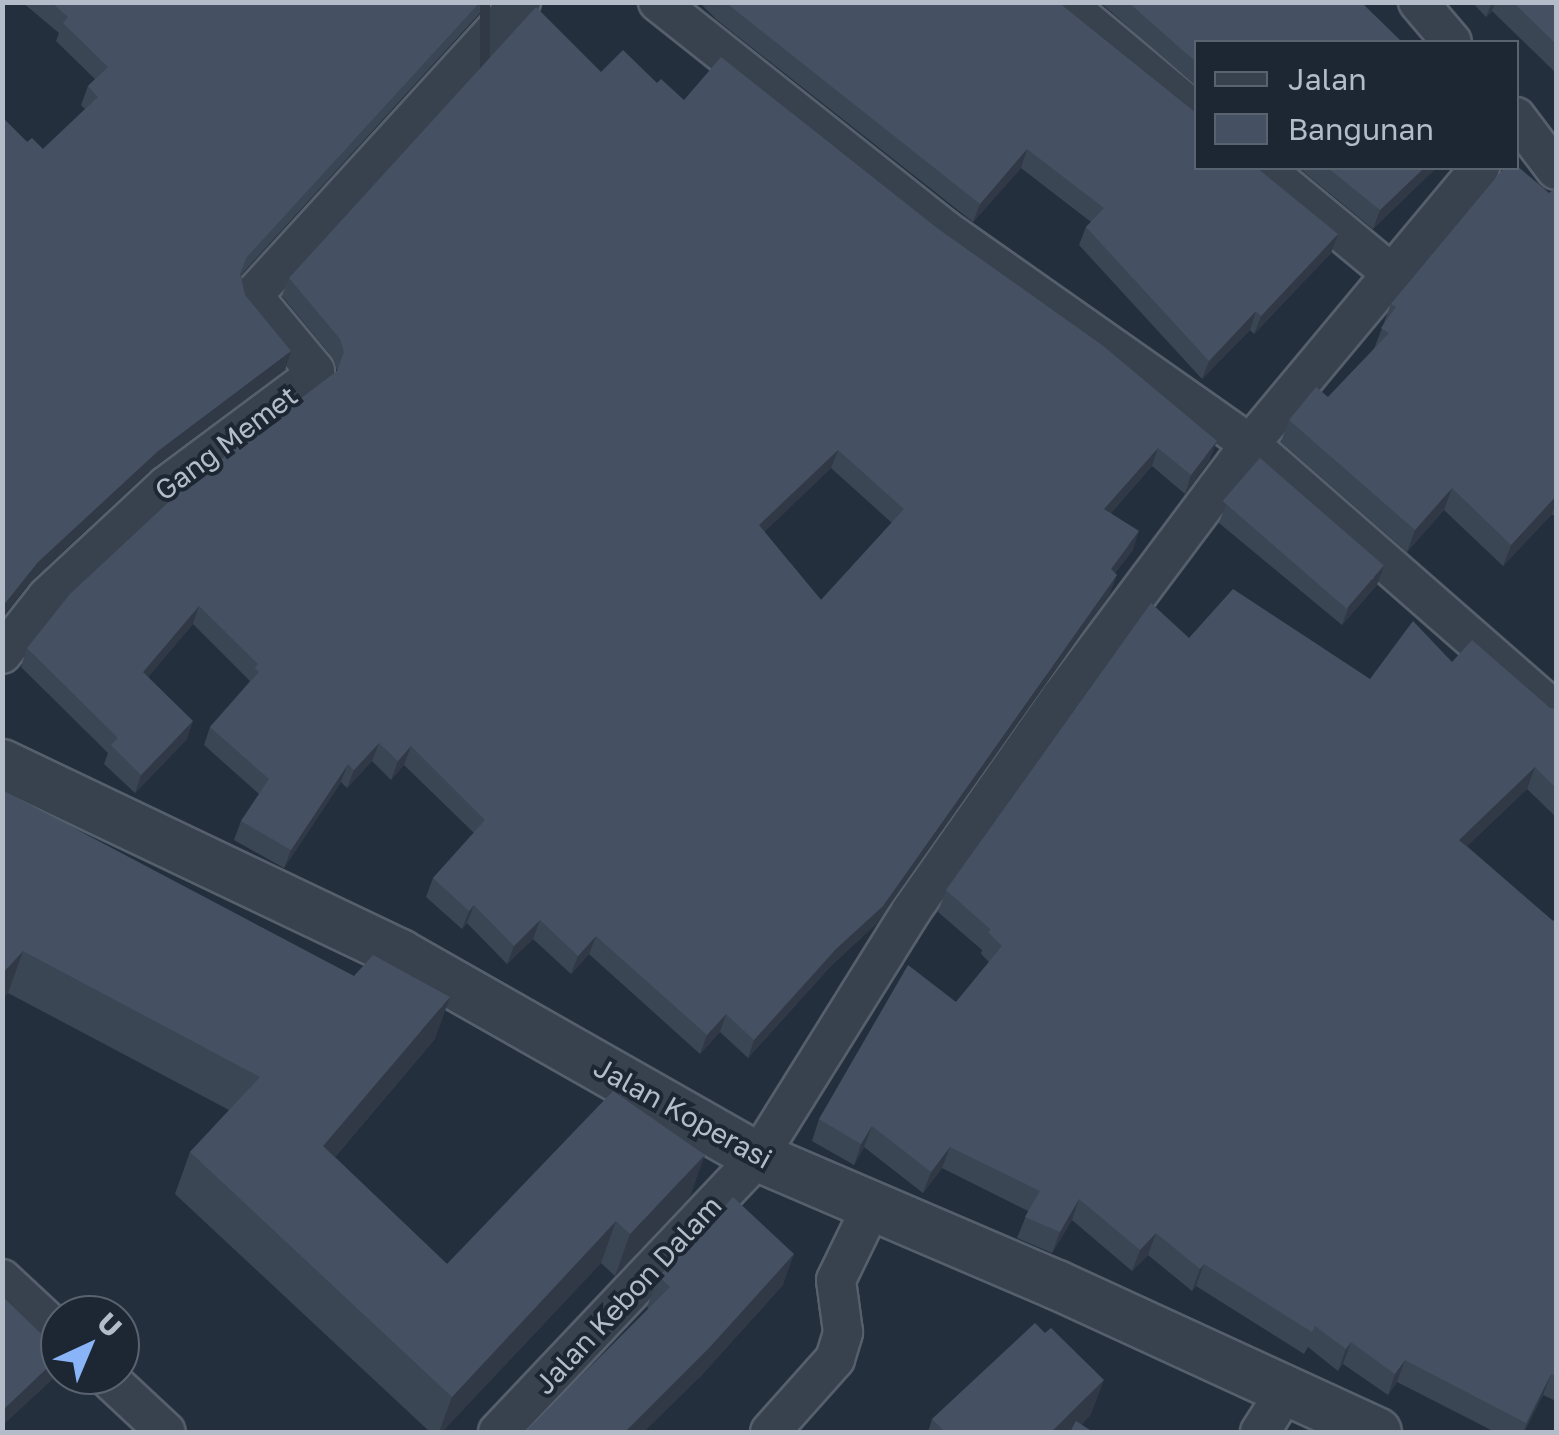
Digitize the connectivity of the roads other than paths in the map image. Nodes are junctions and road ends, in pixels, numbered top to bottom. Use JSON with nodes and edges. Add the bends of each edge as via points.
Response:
{"nodes":[{"id":1,"x":521,"y":2,"type":"edge"},
{"id":2,"x":658,"y":2,"type":"edge"},
{"id":3,"x":1064,"y":2,"type":"edge"},
{"id":4,"x":1418,"y":2,"type":"edge"},
{"id":5,"x":1450,"y":40,"type":"edge"},
{"id":6,"x":1194,"y":110,"type":"edge"},
{"id":7,"x":1519,"y":122,"type":"edge"},
{"id":8,"x":1266,"y":170,"type":"edge"},
{"id":9,"x":1478,"y":170,"type":"edge"},
{"id":10,"x":1556,"y":170,"type":"edge"},
{"id":11,"x":1391,"y":273,"type":"junction"},
{"id":12,"x":1250,"y":444,"type":"junction"},
{"id":13,"x":2,"y":654,"type":"edge"},
{"id":14,"x":1556,"y":712,"type":"edge"},
{"id":15,"x":2,"y":764,"type":"edge"},
{"id":16,"x":758,"y":1157,"type":"junction"},
{"id":17,"x":872,"y":1206,"type":"junction"},
{"id":18,"x":2,"y":1278,"type":"edge"},
{"id":19,"x":40,"y":1314,"type":"edge"},
{"id":20,"x":1286,"y":1391,"type":"junction"},
{"id":21,"x":126,"y":1395,"type":"edge"},
{"id":22,"x":166,"y":1432,"type":"edge"},
{"id":23,"x":498,"y":1432,"type":"edge"},
{"id":24,"x":770,"y":1432,"type":"edge"},
{"id":25,"x":1260,"y":1432,"type":"edge"},
{"id":26,"x":1378,"y":1432,"type":"edge"}],
"edges":[{"from":1,"to":13,"type":"street","name":"Gang Memet","via":[[256,292],[315,371],[311,378],[166,486],[47,597]]},
{"from":2,"to":12,"type":"street","via":[[944,229]]},
{"from":3,"to":6,"type":"street"},
{"from":4,"to":5,"type":"street"},
{"from":7,"to":10,"type":"street"},
{"from":8,"to":11,"type":"street"},
{"from":9,"to":11,"type":"street","name":"Jalan Kebon Dalam"},
{"from":11,"to":12,"type":"street","name":"Jalan Kebon Dalam"},
{"from":12,"to":14,"type":"street"},
{"from":12,"to":16,"type":"street","name":"Jalan Kebon Dalam","via":[[911,911]]},
{"from":15,"to":16,"type":"street","name":"Jalan Koperasi","via":[[400,954]]},
{"from":16,"to":17,"type":"street","name":"Jalan Koperasi"},
{"from":16,"to":23,"type":"street","name":"Jalan Kebon Dalam"},
{"from":17,"to":20,"type":"street","name":"Jalan Koperasi"},
{"from":17,"to":24,"type":"street","via":[[836,1280],[843,1332],[835,1360]]},
{"from":18,"to":19,"type":"street"},
{"from":20,"to":25,"type":"street"},
{"from":20,"to":26,"type":"street","name":"Jalan Koperasi"},
{"from":21,"to":22,"type":"street"}]}
